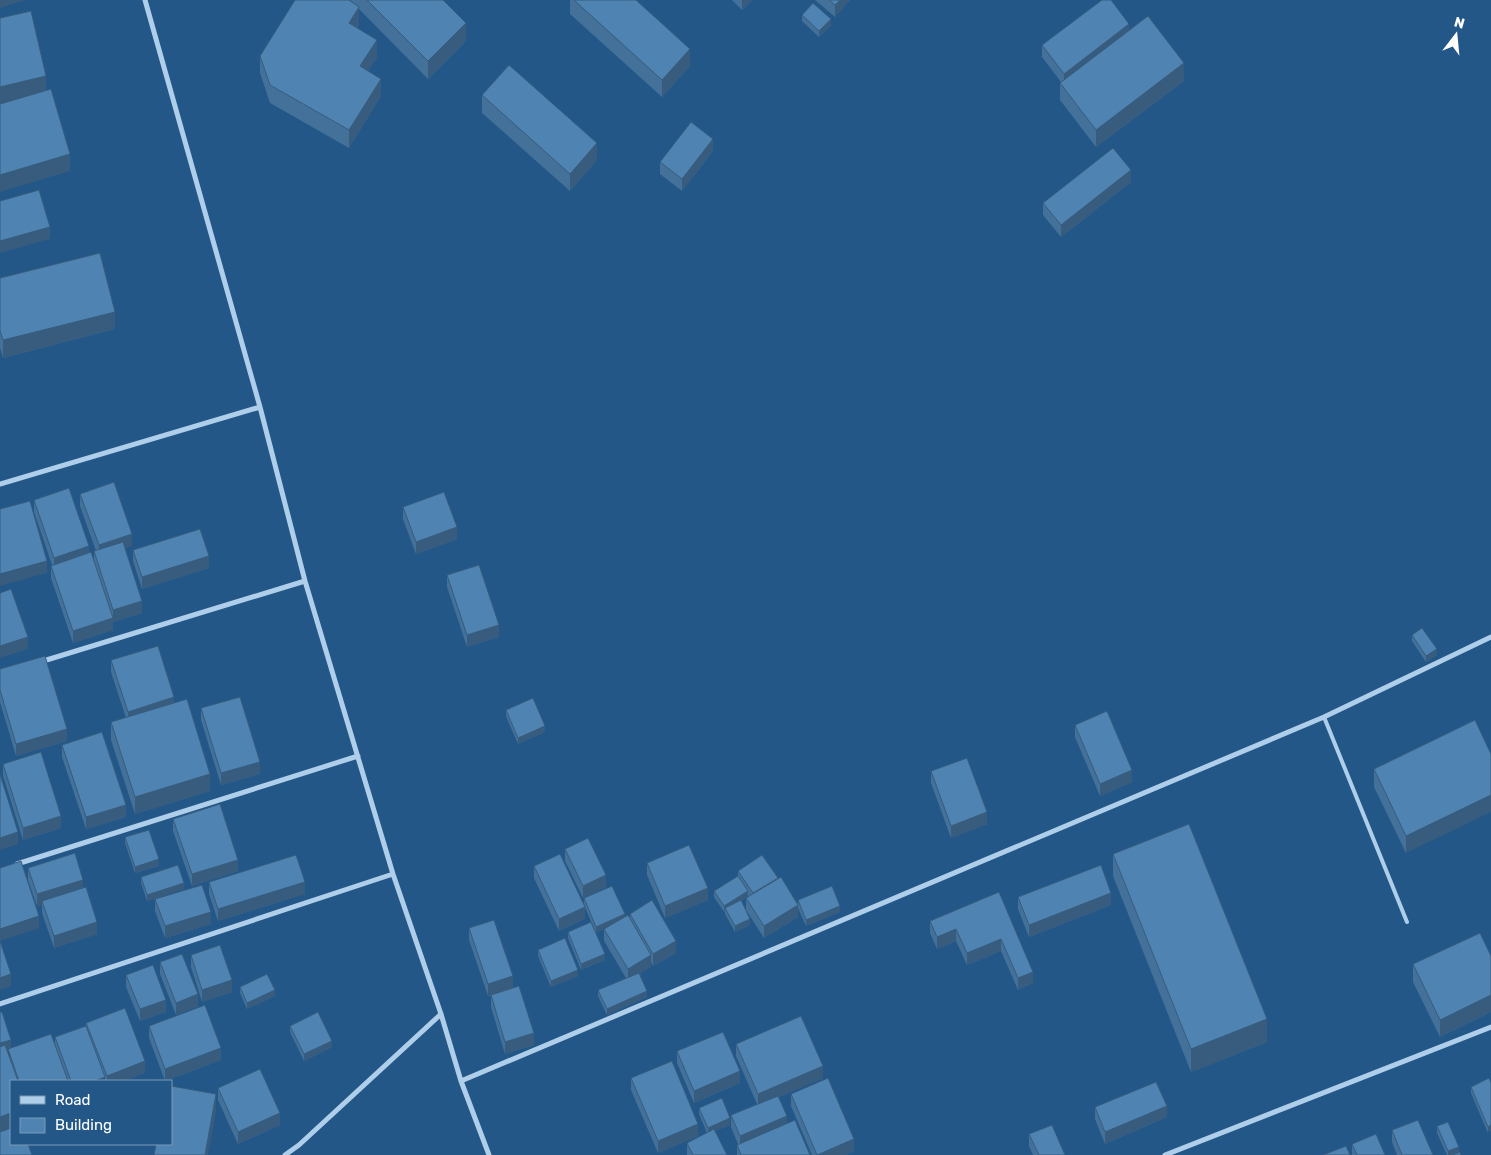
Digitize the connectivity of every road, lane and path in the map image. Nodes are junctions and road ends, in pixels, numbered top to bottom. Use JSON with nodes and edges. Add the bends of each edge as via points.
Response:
{"nodes":[{"id":1,"x":145,"y":0,"type":"edge"},
{"id":2,"x":260,"y":407,"type":"junction"},
{"id":3,"x":0,"y":484,"type":"edge"},
{"id":4,"x":305,"y":580,"type":"junction"},
{"id":5,"x":1491,"y":637,"type":"edge"},
{"id":6,"x":38,"y":663,"type":"edge"},
{"id":7,"x":1324,"y":717,"type":"junction"},
{"id":8,"x":358,"y":756,"type":"junction"},
{"id":9,"x":9,"y":866,"type":"edge"},
{"id":10,"x":394,"y":874,"type":"junction"},
{"id":11,"x":1407,"y":922,"type":"dead end"},
{"id":12,"x":0,"y":1004,"type":"edge"},
{"id":13,"x":441,"y":1014,"type":"junction"},
{"id":14,"x":1491,"y":1027,"type":"edge"},
{"id":15,"x":461,"y":1081,"type":"junction"},
{"id":16,"x":285,"y":1155,"type":"edge"},
{"id":17,"x":489,"y":1155,"type":"edge"},
{"id":18,"x":1165,"y":1155,"type":"edge"}],
"edges":[{"from":1,"to":2,"type":"street"},
{"from":2,"to":3,"type":"street"},
{"from":2,"to":4,"type":"street"},
{"from":4,"to":6,"type":"street"},
{"from":4,"to":8,"type":"street"},
{"from":5,"to":7,"type":"street"},
{"from":7,"to":11,"type":"lane"},
{"from":7,"to":15,"type":"street"},
{"from":8,"to":9,"type":"street"},
{"from":8,"to":10,"type":"street"},
{"from":10,"to":12,"type":"street"},
{"from":10,"to":13,"type":"street"},
{"from":13,"to":15,"type":"street"},
{"from":13,"to":16,"type":"street"},
{"from":14,"to":18,"type":"street"},
{"from":15,"to":17,"type":"street"}]}
